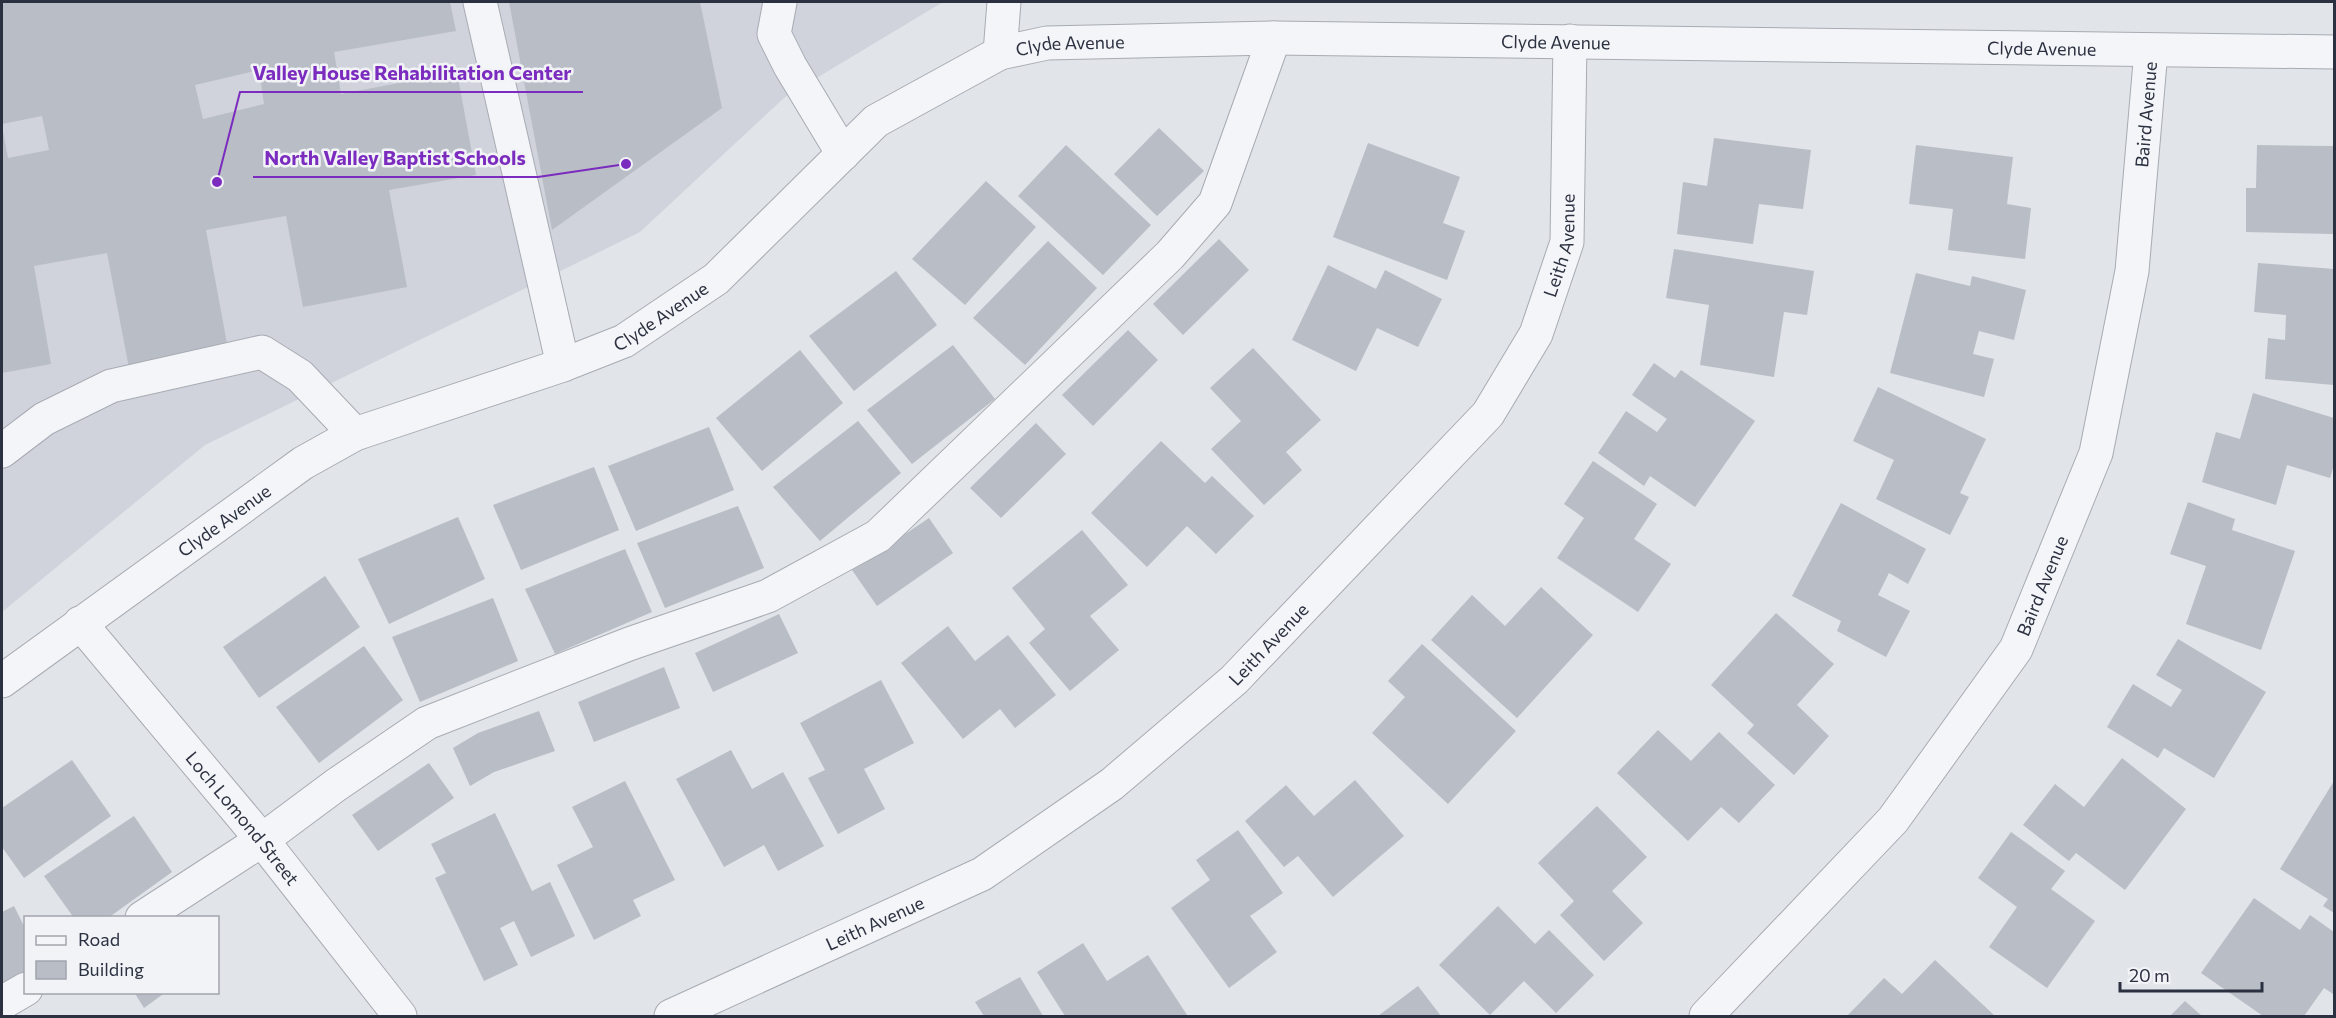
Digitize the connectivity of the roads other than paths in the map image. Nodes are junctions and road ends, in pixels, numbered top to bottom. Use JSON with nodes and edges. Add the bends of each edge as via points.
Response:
{"nodes":[{"id":1,"x":480,"y":2,"type":"edge"},
{"id":2,"x":780,"y":2,"type":"edge"},
{"id":3,"x":1004,"y":2,"type":"edge"},
{"id":4,"x":1274,"y":38,"type":"junction"},
{"id":5,"x":1570,"y":41,"type":"junction"},
{"id":6,"x":2151,"y":51,"type":"junction"},
{"id":7,"x":1000,"y":52,"type":"junction"},
{"id":8,"x":2334,"y":52,"type":"edge"},
{"id":9,"x":843,"y":154,"type":"junction"},
{"id":10,"x":563,"y":364,"type":"junction"},
{"id":11,"x":355,"y":434,"type":"junction"},
{"id":12,"x":2,"y":452,"type":"edge"},
{"id":13,"x":80,"y":623,"type":"junction"},
{"id":14,"x":2,"y":681,"type":"edge"},
{"id":15,"x":262,"y":840,"type":"junction"},
{"id":16,"x":145,"y":916,"type":"edge"},
{"id":17,"x":24,"y":990,"type":"edge"},
{"id":18,"x":2,"y":1003,"type":"edge"},
{"id":19,"x":400,"y":1017,"type":"edge"},
{"id":20,"x":670,"y":1017,"type":"edge"},
{"id":21,"x":1706,"y":1017,"type":"edge"}],
"edges":[{"from":1,"to":10,"type":"street"},
{"from":2,"to":9,"type":"street","via":[[774,34]]},
{"from":3,"to":7,"type":"street"},
{"from":4,"to":5,"type":"street","name":"Clyde Avenue"},
{"from":4,"to":7,"type":"street","name":"Clyde Avenue","via":[[1047,43]]},
{"from":4,"to":15,"type":"street","via":[[1215,203],[1170,255],[878,536],[768,596],[629,644],[427,723]]},
{"from":5,"to":6,"type":"street","name":"Clyde Avenue"},
{"from":5,"to":20,"type":"street","name":"Leith Avenue","via":[[1567,242],[1536,334],[1488,414],[1234,680],[1112,784],[982,874]]},
{"from":6,"to":8,"type":"street","name":"Clyde Avenue"},
{"from":6,"to":21,"type":"street","name":"Baird Avenue","via":[[2132,271],[2096,453],[2016,649],[1893,820]]},
{"from":7,"to":9,"type":"street","name":"Clyde Avenue","via":[[876,121]]},
{"from":9,"to":10,"type":"street","name":"Clyde Avenue","via":[[716,279],[624,341]]},
{"from":10,"to":11,"type":"street","name":"Clyde Avenue"},
{"from":11,"to":12,"type":"street","via":[[300,376],[262,352],[111,386],[44,419]]},
{"from":11,"to":13,"type":"street","name":"Clyde Avenue","via":[[303,463]]},
{"from":13,"to":14,"type":"street","name":"Clyde Avenue"},
{"from":13,"to":15,"type":"street","name":"Loch Lomond Street"},
{"from":15,"to":16,"type":"street"},
{"from":15,"to":19,"type":"street","name":"Loch Lomond Street"},
{"from":17,"to":18,"type":"street"}]}
